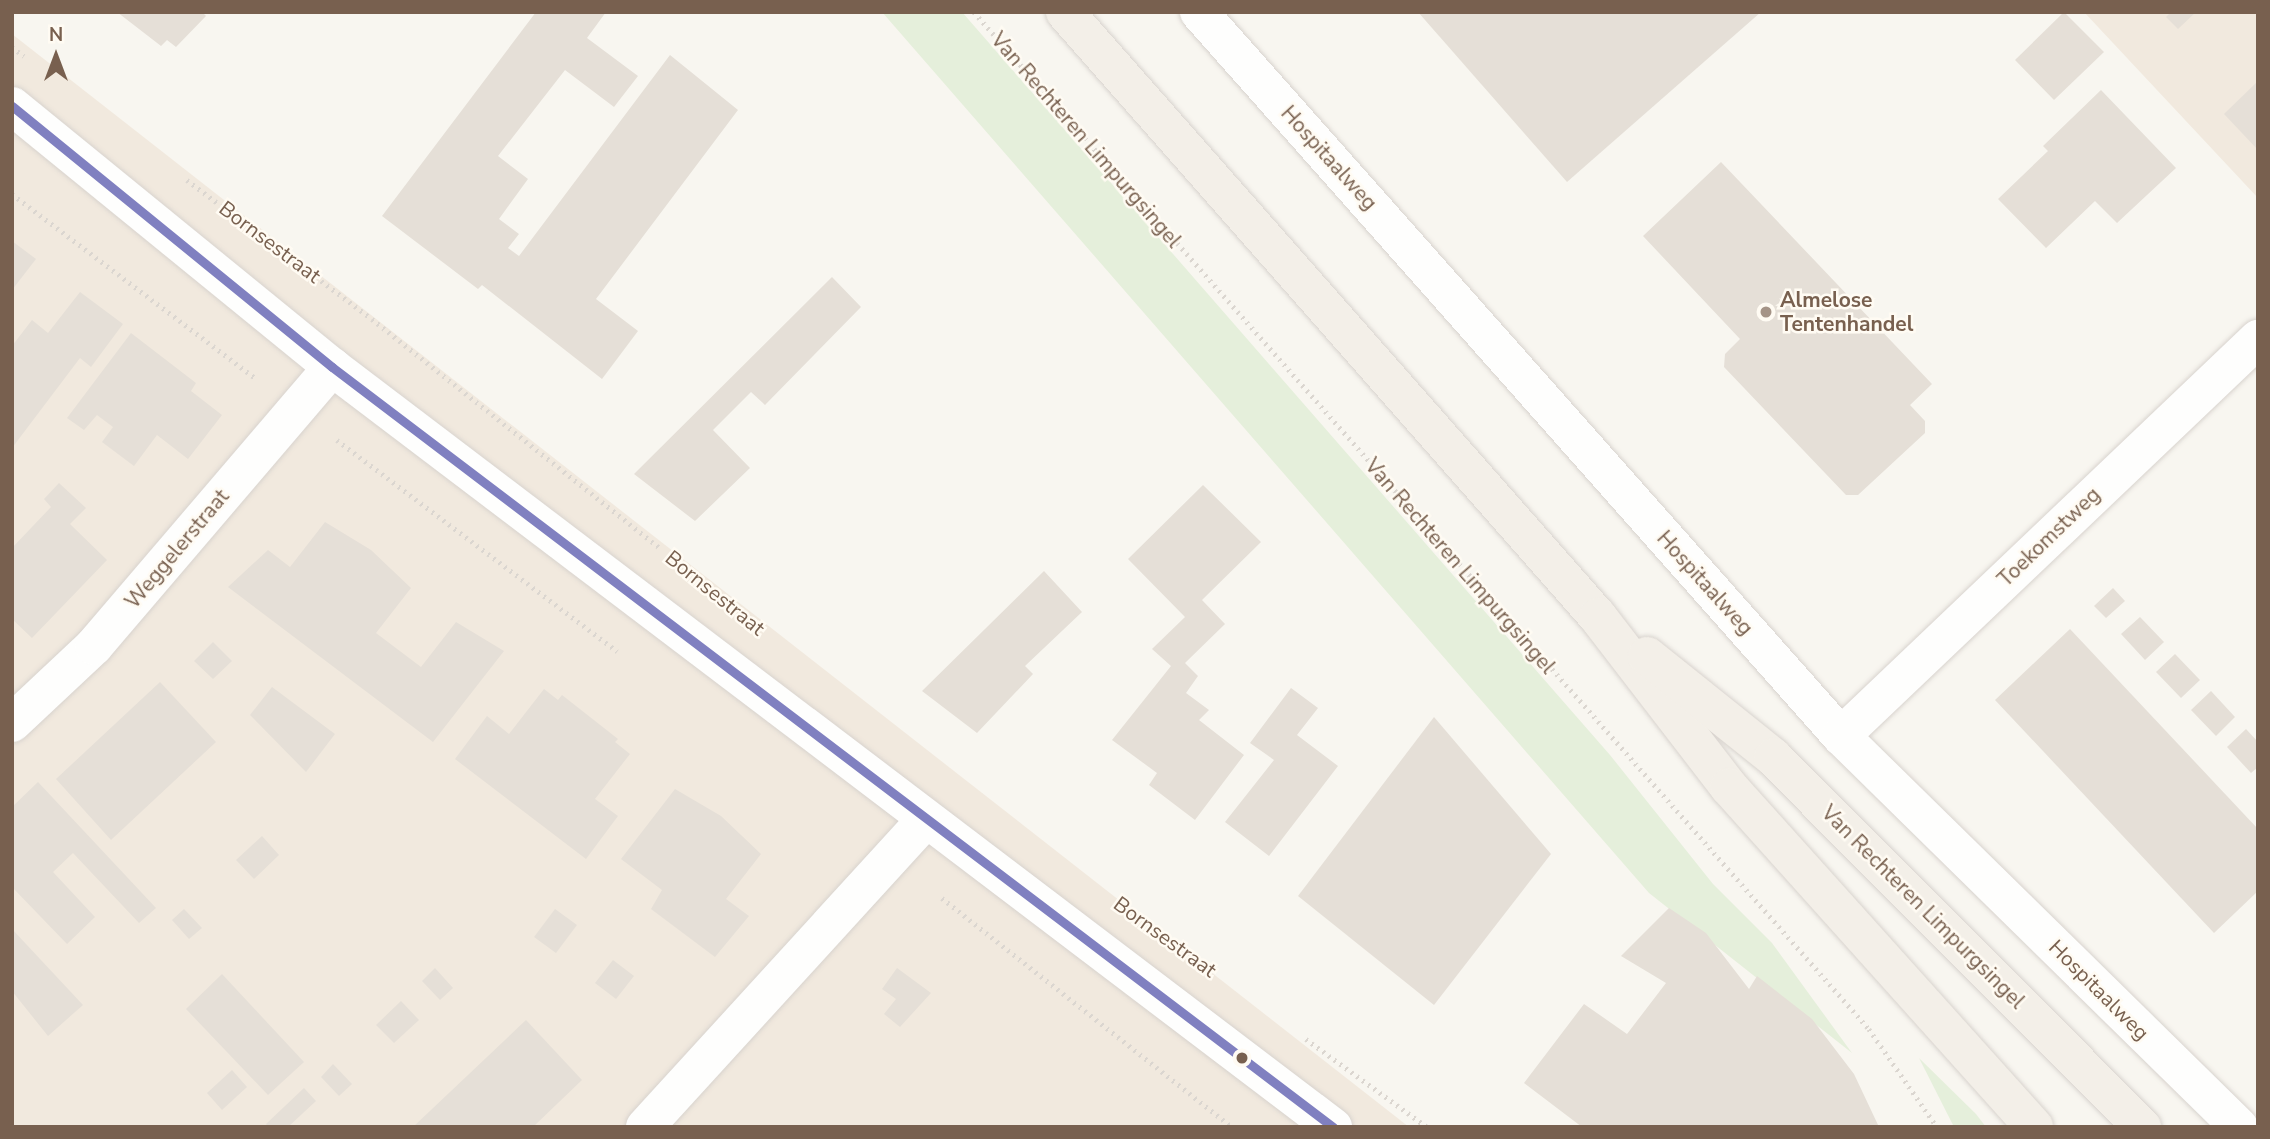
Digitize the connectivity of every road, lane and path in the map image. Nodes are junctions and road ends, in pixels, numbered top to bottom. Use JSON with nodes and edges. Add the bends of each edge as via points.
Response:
{"nodes":[{"id":1,"x":974,"y":12,"type":"edge"},
{"id":2,"x":1065,"y":12,"type":"edge"},
{"id":3,"x":1199,"y":12,"type":"edge"},
{"id":4,"x":12,"y":47,"type":"edge"},
{"id":5,"x":33,"y":63,"type":"dead end"},
{"id":6,"x":12,"y":106,"type":"edge"},
{"id":7,"x":184,"y":177,"type":"dead end"},
{"id":8,"x":12,"y":194,"type":"edge"},
{"id":9,"x":2258,"y":339,"type":"edge"},
{"id":10,"x":332,"y":367,"type":"junction"},
{"id":11,"x":296,"y":409,"type":"junction"},
{"id":12,"x":673,"y":559,"type":"dead end"},
{"id":13,"x":1598,"y":617,"type":"junction"},
{"id":14,"x":626,"y":658,"type":"dead end"},
{"id":15,"x":12,"y":723,"type":"edge"},
{"id":16,"x":1841,"y":736,"type":"junction"},
{"id":17,"x":926,"y":819,"type":"junction"},
{"id":18,"x":890,"y":857,"type":"junction"},
{"id":19,"x":1303,"y":1037,"type":"dead end"},
{"id":20,"x":645,"y":1127,"type":"edge"},
{"id":21,"x":1232,"y":1127,"type":"edge"},
{"id":22,"x":1333,"y":1127,"type":"edge"},
{"id":23,"x":1427,"y":1127,"type":"edge"},
{"id":24,"x":1937,"y":1127,"type":"edge"},
{"id":25,"x":2034,"y":1127,"type":"edge"},
{"id":26,"x":2142,"y":1127,"type":"edge"},
{"id":27,"x":2239,"y":1127,"type":"edge"}],
"edges":[{"from":1,"to":24,"type":"path","name":"Van Rechteren Limpurgsingel","via":[[1869,1029]]},
{"from":2,"to":13,"type":"main road","name":"Van Rechteren Limpurgsingel"},
{"from":3,"to":16,"type":"street","name":"Hospitaalweg"},
{"from":4,"to":5,"type":"path"},
{"from":6,"to":10,"type":"street"},
{"from":7,"to":12,"type":"path","name":"Bornsestraat","via":[[372,318]]},
{"from":8,"to":11,"type":"path"},
{"from":9,"to":16,"type":"street","name":"Toekomstweg"},
{"from":10,"to":11,"type":"street","name":"Weggelerstraat"},
{"from":10,"to":17,"type":"street"},
{"from":11,"to":14,"type":"path"},
{"from":11,"to":15,"type":"street","name":"Weggelerstraat","via":[[94,646]]},
{"from":13,"to":25,"type":"main road","name":"Van Rechteren Limpurgsingel","via":[[1729,787]]},
{"from":13,"to":26,"type":"main road","name":"Van Rechteren Limpurgsingel","via":[[1773,757]]},
{"from":16,"to":27,"type":"street","name":"Hospitaalweg"},
{"from":17,"to":18,"type":"street"},
{"from":17,"to":22,"type":"street"},
{"from":18,"to":20,"type":"street"},
{"from":18,"to":21,"type":"path"},
{"from":19,"to":23,"type":"path"}]}
